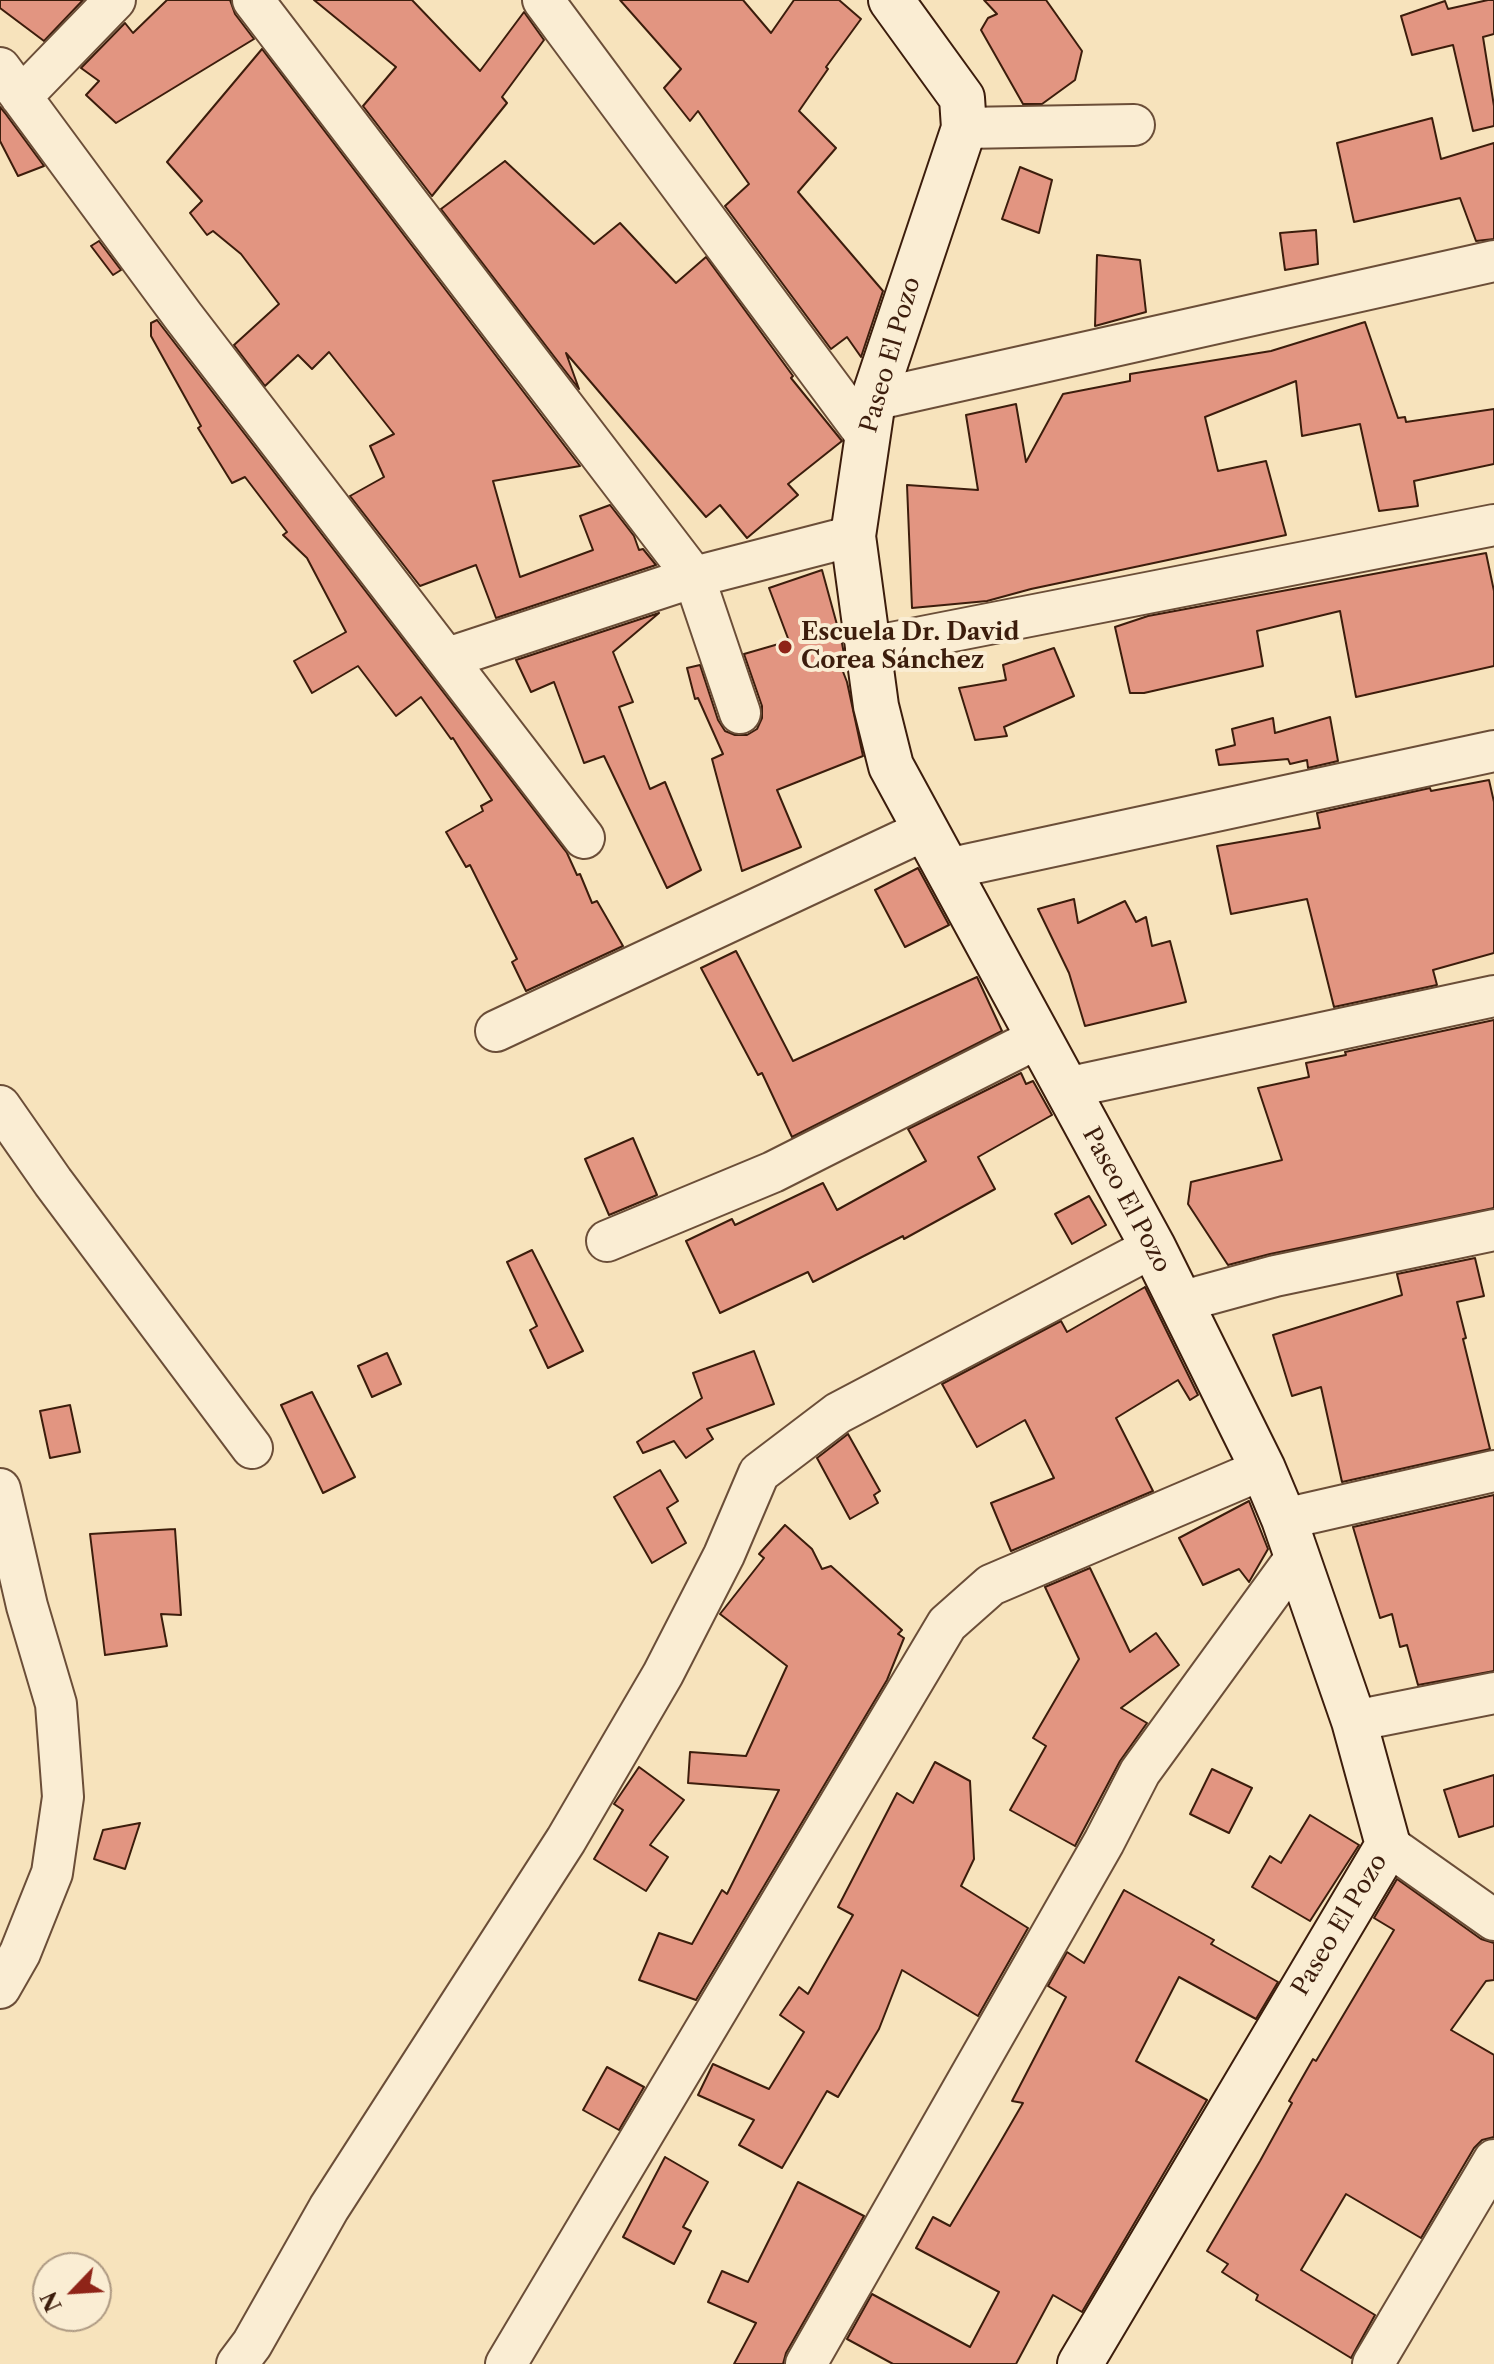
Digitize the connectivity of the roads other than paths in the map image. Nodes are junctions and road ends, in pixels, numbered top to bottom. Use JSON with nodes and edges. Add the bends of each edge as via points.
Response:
{"nodes":[{"id":1,"x":115,"y":0,"type":"edge"},
{"id":2,"x":253,"y":0,"type":"edge"},
{"id":3,"x":543,"y":0,"type":"edge"},
{"id":4,"x":891,"y":0,"type":"edge"},
{"id":5,"x":11,"y":82,"type":"edge"},
{"id":6,"x":1134,"y":125,"type":"dead end"},
{"id":7,"x":964,"y":128,"type":"junction"},
{"id":8,"x":1494,"y":261,"type":"edge"},
{"id":9,"x":870,"y":418,"type":"junction"},
{"id":10,"x":1494,"y":525,"type":"edge"},
{"id":11,"x":853,"y":536,"type":"junction"},
{"id":12,"x":694,"y":577,"type":"junction"},
{"id":13,"x":866,"y":648,"type":"junction"},
{"id":14,"x":448,"y":658,"type":"junction"},
{"id":15,"x":740,"y":713,"type":"dead end"},
{"id":16,"x":1494,"y":751,"type":"edge"},
{"id":17,"x":925,"y":830,"type":"junction"},
{"id":18,"x":584,"y":838,"type":"dead end"},
{"id":19,"x":947,"y":869,"type":"junction"},
{"id":20,"x":1494,"y":996,"type":"edge"},
{"id":21,"x":496,"y":1031,"type":"dead end"},
{"id":22,"x":1038,"y":1038,"type":"junction"},
{"id":23,"x":1066,"y":1088,"type":"junction"},
{"id":24,"x":0,"y":1106,"type":"edge"},
{"id":25,"x":1494,"y":1230,"type":"edge"},
{"id":26,"x":607,"y":1241,"type":"dead end"},
{"id":27,"x":1153,"y":1247,"type":"junction"},
{"id":28,"x":1180,"y":1302,"type":"junction"},
{"id":29,"x":252,"y":1448,"type":"dead end"},
{"id":30,"x":1263,"y":1469,"type":"junction"},
{"id":31,"x":1494,"y":1471,"type":"edge"},
{"id":32,"x":0,"y":1489,"type":"edge"},
{"id":33,"x":1290,"y":1537,"type":"junction"},
{"id":34,"x":1494,"y":1693,"type":"edge"},
{"id":35,"x":1354,"y":1721,"type":"junction"},
{"id":36,"x":1388,"y":1845,"type":"junction"},
{"id":37,"x":1494,"y":1920,"type":"edge"},
{"id":38,"x":0,"y":1988,"type":"edge"},
{"id":39,"x":1494,"y":2160,"type":"edge"},
{"id":40,"x":237,"y":2364,"type":"edge"},
{"id":41,"x":506,"y":2364,"type":"edge"},
{"id":42,"x":806,"y":2364,"type":"edge"},
{"id":43,"x":1080,"y":2364,"type":"edge"},
{"id":44,"x":1373,"y":2364,"type":"edge"}],
"edges":[{"from":1,"to":5,"type":"street"},
{"from":2,"to":12,"type":"street"},
{"from":3,"to":9,"type":"street"},
{"from":4,"to":7,"type":"street","via":[[962,98]]},
{"from":5,"to":14,"type":"street","via":[[183,316]]},
{"from":6,"to":7,"type":"street"},
{"from":7,"to":9,"type":"street","name":"Paseo El Pozo"},
{"from":8,"to":9,"type":"street"},
{"from":9,"to":11,"type":"street","name":"Paseo El Pozo"},
{"from":10,"to":13,"type":"street"},
{"from":11,"to":12,"type":"street"},
{"from":11,"to":13,"type":"street","name":"Paseo El Pozo"},
{"from":12,"to":14,"type":"street"},
{"from":12,"to":15,"type":"street"},
{"from":13,"to":17,"type":"street","name":"Paseo El Pozo","via":[[891,766]]},
{"from":14,"to":18,"type":"street"},
{"from":16,"to":19,"type":"street"},
{"from":17,"to":19,"type":"street","name":"Paseo El Pozo"},
{"from":17,"to":21,"type":"street"},
{"from":19,"to":22,"type":"street","name":"Paseo El Pozo"},
{"from":20,"to":23,"type":"street"},
{"from":22,"to":23,"type":"street","name":"Paseo El Pozo"},
{"from":22,"to":26,"type":"street","via":[[773,1172]]},
{"from":23,"to":27,"type":"street","name":"Paseo El Pozo"},
{"from":24,"to":29,"type":"street"},
{"from":25,"to":28,"type":"street","via":[[1275,1276]]},
{"from":27,"to":28,"type":"street","name":"Paseo El Pozo"},
{"from":27,"to":40,"type":"street","via":[[838,1413],[759,1473],[663,1674],[566,1840],[329,2208]]},
{"from":28,"to":30,"type":"street","name":"Paseo El Pozo"},
{"from":30,"to":33,"type":"street","name":"Paseo El Pozo"},
{"from":30,"to":41,"type":"street","via":[[991,1585],[947,1624]]},
{"from":31,"to":33,"type":"street"},
{"from":32,"to":38,"type":"street","via":[[56,1704],[63,1797],[52,1873]]},
{"from":33,"to":35,"type":"street","name":"Paseo El Pozo"},
{"from":33,"to":42,"type":"street","via":[[1140,1772]]},
{"from":34,"to":35,"type":"street"},
{"from":35,"to":36,"type":"street","name":"Paseo El Pozo"},
{"from":36,"to":37,"type":"street"},
{"from":36,"to":43,"type":"street","name":"Paseo El Pozo"},
{"from":39,"to":44,"type":"street"}]}
